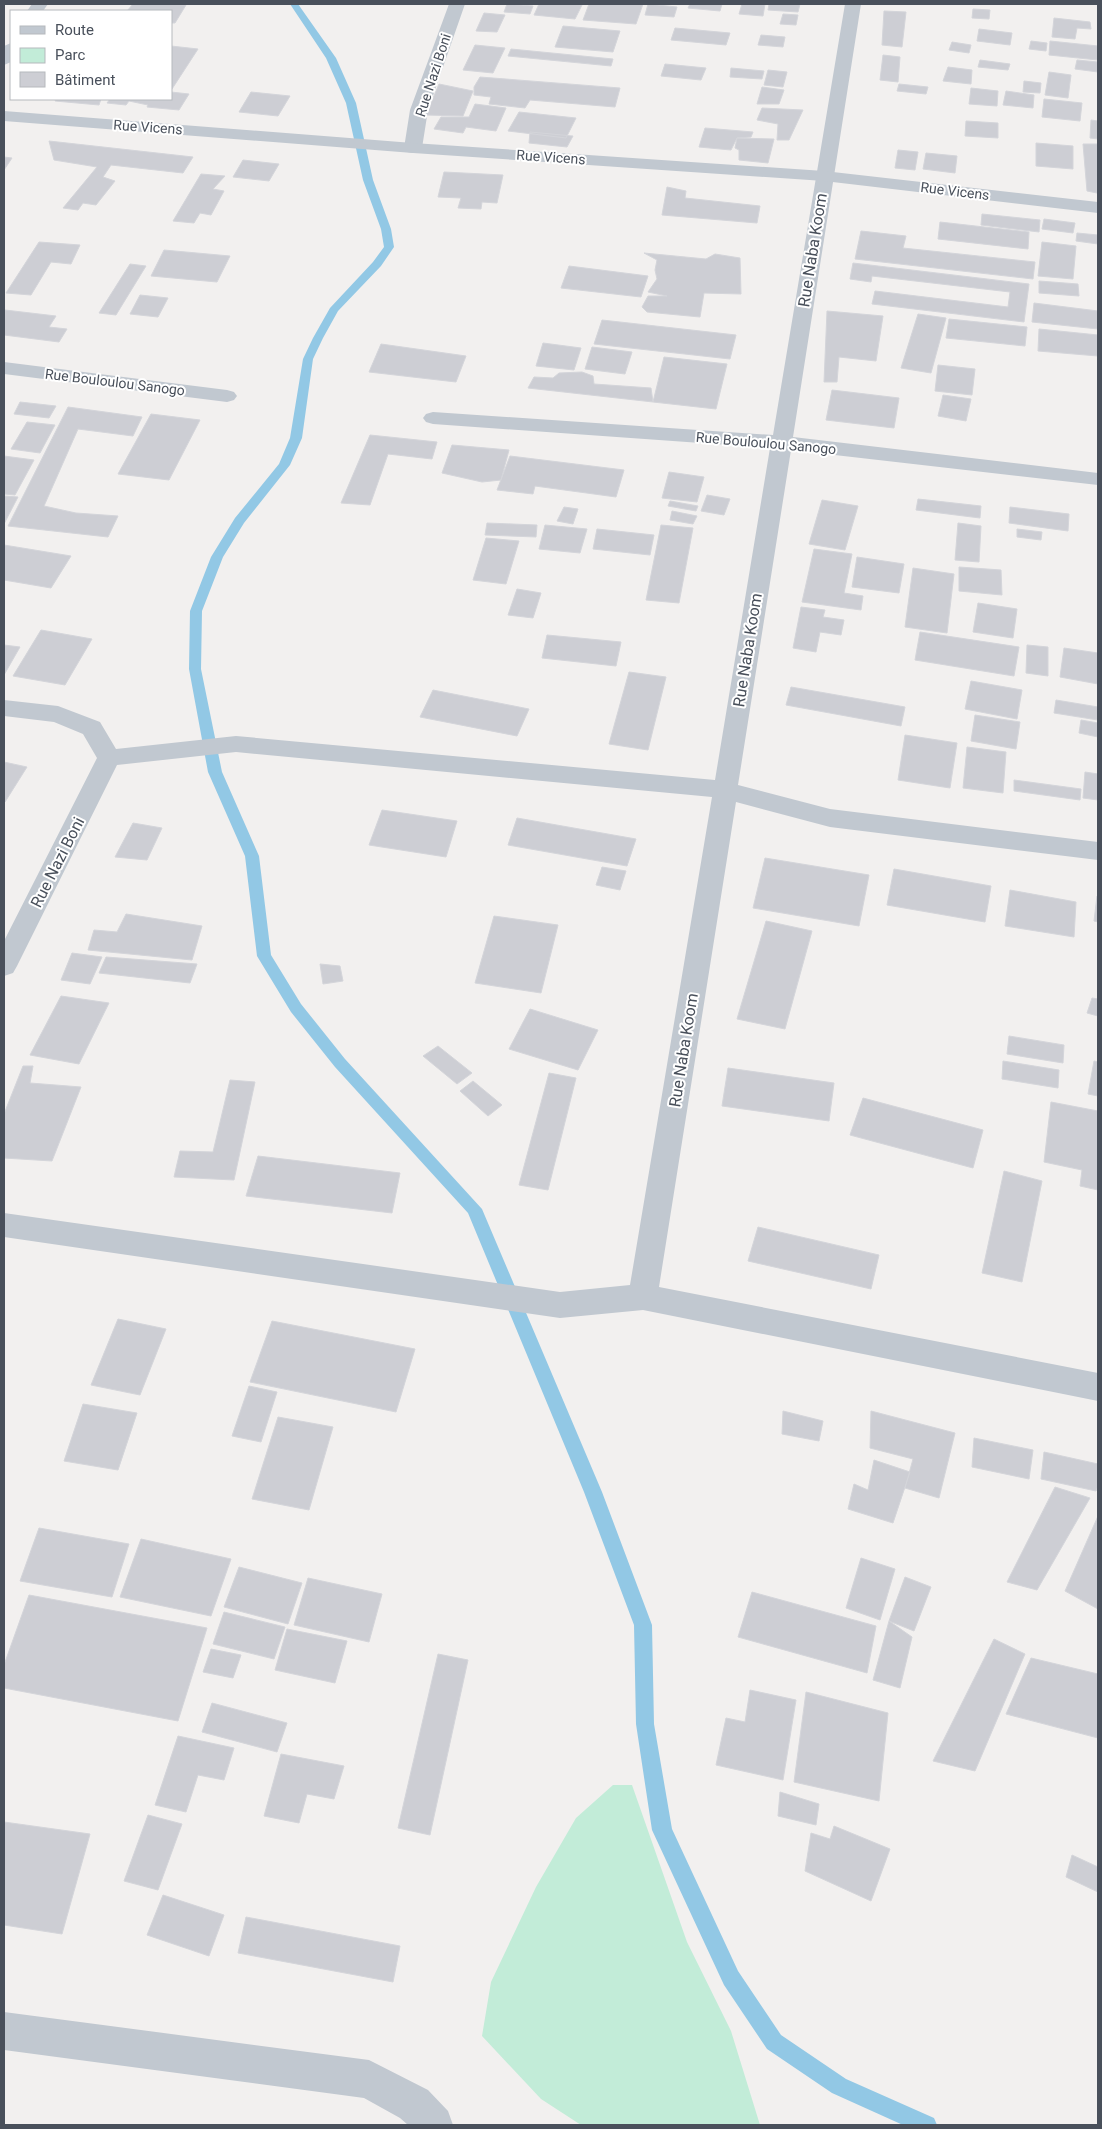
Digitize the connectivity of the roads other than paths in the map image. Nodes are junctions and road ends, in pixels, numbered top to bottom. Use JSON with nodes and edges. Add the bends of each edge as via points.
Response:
{"nodes":[{"id":1,"x":457,"y":4,"type":"edge"},
{"id":2,"x":853,"y":4,"type":"edge"},
{"id":3,"x":4,"y":116,"type":"edge"},
{"id":4,"x":414,"y":148,"type":"junction"},
{"id":5,"x":824,"y":176,"type":"junction"},
{"id":6,"x":1098,"y":208,"type":"edge"},
{"id":7,"x":4,"y":368,"type":"edge"},
{"id":8,"x":227,"y":396,"type":"dead end"},
{"id":9,"x":433,"y":418,"type":"dead end"},
{"id":10,"x":780,"y":442,"type":"junction"},
{"id":11,"x":1098,"y":479,"type":"edge"},
{"id":12,"x":4,"y":708,"type":"edge"},
{"id":13,"x":109,"y":758,"type":"junction"},
{"id":14,"x":724,"y":790,"type":"junction"},
{"id":15,"x":1098,"y":851,"type":"edge"},
{"id":16,"x":4,"y":966,"type":"edge"},
{"id":17,"x":4,"y":1224,"type":"edge"},
{"id":18,"x":643,"y":1297,"type":"junction"},
{"id":19,"x":1098,"y":1387,"type":"edge"},
{"id":20,"x":4,"y":2031,"type":"edge"},
{"id":21,"x":434,"y":2125,"type":"edge"}],
"edges":[{"from":1,"to":4,"type":"street","name":"Rue Nazi Boni","via":[[419,110]]},
{"from":2,"to":5,"type":"street","name":"Rue Naba Koom"},
{"from":3,"to":4,"type":"street","name":"Rue Vicens"},
{"from":4,"to":5,"type":"street","name":"Rue Vicens"},
{"from":5,"to":6,"type":"street","name":"Rue Vicens"},
{"from":5,"to":10,"type":"street","name":"Rue Naba Koom"},
{"from":7,"to":8,"type":"street","name":"Rue Bouloulou Sanogo"},
{"from":9,"to":10,"type":"street","name":"Rue Bouloulou Sanogo"},
{"from":10,"to":11,"type":"street","name":"Rue Bouloulou Sanogo"},
{"from":10,"to":14,"type":"street","name":"Rue Naba Koom"},
{"from":12,"to":13,"type":"street","via":[[58,714],[92,728]]},
{"from":13,"to":14,"type":"street","via":[[236,744]]},
{"from":13,"to":16,"type":"street","name":"Rue Nazi Boni"},
{"from":14,"to":15,"type":"street","via":[[830,818]]},
{"from":14,"to":18,"type":"street","name":"Rue Naba Koom"},
{"from":17,"to":18,"type":"street","via":[[560,1305]]},
{"from":18,"to":19,"type":"street"},
{"from":20,"to":21,"type":"street","via":[[369,2079],[414,2104]]}]}
